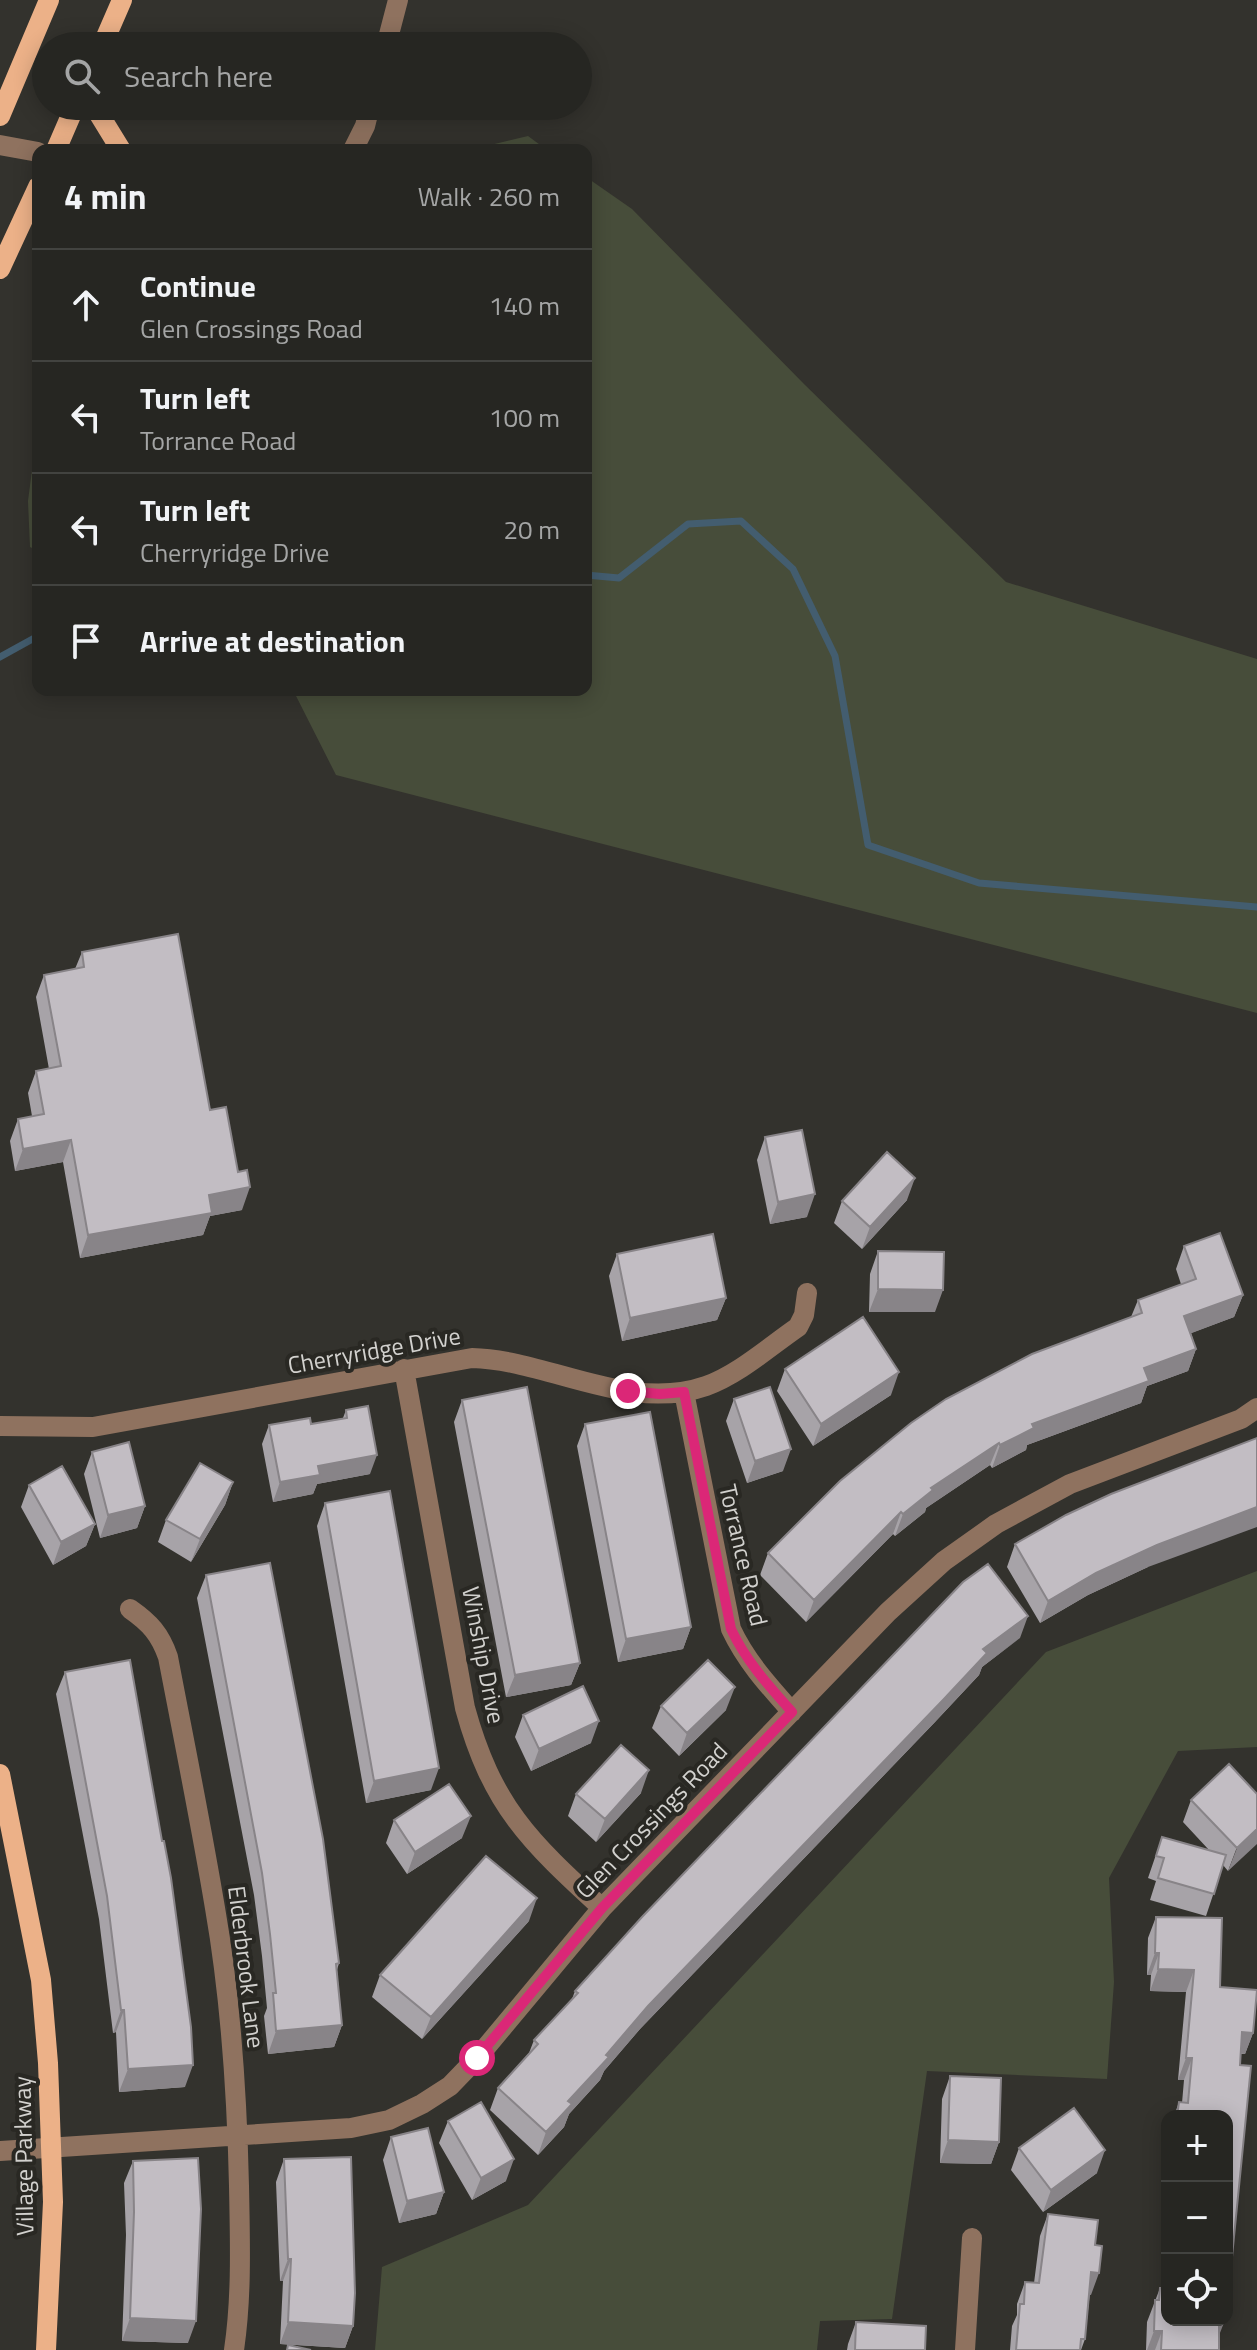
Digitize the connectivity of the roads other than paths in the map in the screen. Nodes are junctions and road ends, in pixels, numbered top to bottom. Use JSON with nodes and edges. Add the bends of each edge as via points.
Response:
{"nodes":[{"id":1,"x":49,"y":0,"type":"edge"},
{"id":2,"x":122,"y":0,"type":"edge"},
{"id":3,"x":398,"y":0,"type":"edge"},
{"id":4,"x":35,"y":32,"type":"edge"},
{"id":5,"x":108,"y":32,"type":"edge"},
{"id":6,"x":390,"y":32,"type":"edge"},
{"id":7,"x":32,"y":40,"type":"edge"},
{"id":8,"x":26,"y":54,"type":"junction"},
{"id":9,"x":0,"y":74,"type":"edge"},
{"id":10,"x":0,"y":116,"type":"edge"},
{"id":11,"x":69,"y":120,"type":"edge"},
{"id":12,"x":103,"y":120,"type":"edge"},
{"id":13,"x":366,"y":120,"type":"edge"},
{"id":14,"x":59,"y":144,"type":"edge"},
{"id":15,"x":117,"y":144,"type":"edge"},
{"id":16,"x":356,"y":144,"type":"edge"},
{"id":17,"x":0,"y":145,"type":"edge"},
{"id":18,"x":32,"y":151,"type":"edge"},
{"id":19,"x":32,"y":200,"type":"edge"},
{"id":20,"x":0,"y":269,"type":"edge"},
{"id":21,"x":807,"y":1293,"type":"dead end"},
{"id":22,"x":404,"y":1369,"type":"junction"},
{"id":23,"x":684,"y":1392,"type":"junction"},
{"id":24,"x":1257,"y":1408,"type":"edge"},
{"id":25,"x":0,"y":1426,"type":"edge"},
{"id":26,"x":130,"y":1609,"type":"dead end"},
{"id":27,"x":792,"y":1712,"type":"junction"},
{"id":28,"x":0,"y":1774,"type":"edge"},
{"id":29,"x":602,"y":1908,"type":"junction"},
{"id":30,"x":238,"y":2136,"type":"junction"},
{"id":31,"x":52,"y":2148,"type":"junction"},
{"id":32,"x":0,"y":2151,"type":"edge"},
{"id":33,"x":972,"y":2238,"type":"dead end"},
{"id":34,"x":46,"y":2350,"type":"edge"},
{"id":35,"x":234,"y":2350,"type":"edge"},
{"id":36,"x":965,"y":2350,"type":"edge"}],
"edges":[{"from":1,"to":4,"type":"main road"},
{"from":2,"to":5,"type":"main road"},
{"from":3,"to":6,"type":"street"},
{"from":7,"to":8,"type":"main road"},
{"from":8,"to":9,"type":"main road"},
{"from":8,"to":10,"type":"main road"},
{"from":11,"to":14,"type":"main road"},
{"from":12,"to":15,"type":"main road"},
{"from":13,"to":16,"type":"street"},
{"from":17,"to":18,"type":"street"},
{"from":19,"to":20,"type":"main road"},
{"from":21,"to":23,"type":"street","name":"Cherryridge Drive","via":[[798,1327],[726,1377]]},
{"from":22,"to":23,"type":"street","name":"Cherryridge Drive","via":[[488,1358],[628,1391]]},
{"from":22,"to":25,"type":"street","name":"Cherryridge Drive","via":[[93,1427]]},
{"from":22,"to":29,"type":"street","name":"Winship Drive","via":[[476,1746],[517,1824]]},
{"from":23,"to":27,"type":"street","name":"Torrance Road","via":[[731,1629],[757,1672]]},
{"from":24,"to":27,"type":"street","name":"Glen Crossings Road","via":[[1241,1419],[1070,1484],[996,1524],[899,1602]]},
{"from":26,"to":30,"type":"street","name":"Elderbrook Lane","via":[[152,1625],[168,1657],[218,1924]]},
{"from":27,"to":29,"type":"street","name":"Glen Crossings Road"},
{"from":28,"to":31,"type":"main road","name":"Village Parkway","via":[[41,1980]]},
{"from":29,"to":30,"type":"street","name":"Glen Crossings Road","via":[[477,2058],[450,2086],[422,2104],[389,2120],[351,2128]]},
{"from":30,"to":31,"type":"street","name":"Glen Crossings Road"},
{"from":30,"to":35,"type":"street","name":"Elderbrook Lane","via":[[240,2249]]},
{"from":31,"to":32,"type":"street","name":"Glen Crossings Road"},
{"from":31,"to":34,"type":"main road","name":"Village Parkway"},
{"from":33,"to":36,"type":"street"}]}
